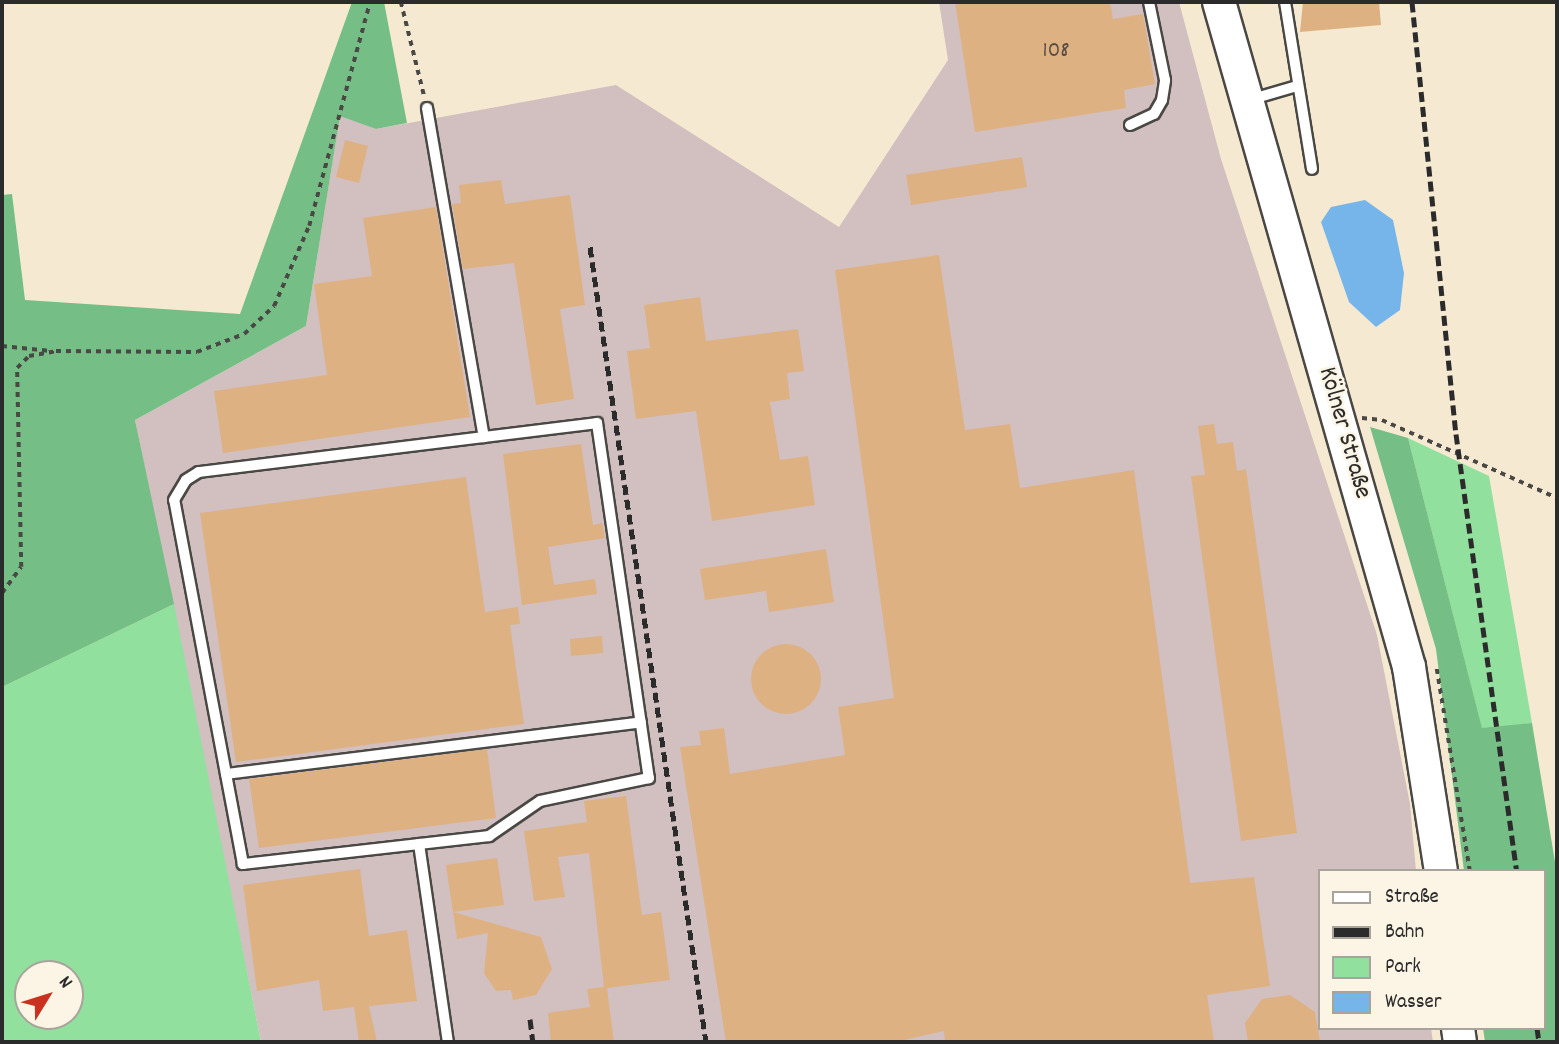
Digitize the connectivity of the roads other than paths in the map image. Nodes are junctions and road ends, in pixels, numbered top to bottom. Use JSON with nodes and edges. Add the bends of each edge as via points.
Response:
{"nodes":[{"id":1,"x":1149,"y":2,"type":"edge"},
{"id":2,"x":1219,"y":2,"type":"edge"},
{"id":3,"x":1284,"y":2,"type":"edge"},
{"id":4,"x":1297,"y":86,"type":"junction"},
{"id":5,"x":1246,"y":100,"type":"junction"},
{"id":6,"x":427,"y":107,"type":"road end"},
{"id":7,"x":1130,"y":125,"type":"dead end"},
{"id":8,"x":1312,"y":169,"type":"dead end"},
{"id":9,"x":484,"y":437,"type":"junction"},
{"id":10,"x":641,"y":722,"type":"junction"},
{"id":11,"x":226,"y":775,"type":"junction"},
{"id":12,"x":419,"y":844,"type":"junction"},
{"id":13,"x":1441,"y":869,"type":"edge"},
{"id":14,"x":448,"y":1042,"type":"edge"}],
"edges":[{"from":1,"to":7,"type":"lane","via":[[1165,80],[1162,100],[1154,114]]},
{"from":2,"to":5,"type":"main road","name":"Kölner Straße"},
{"from":3,"to":4,"type":"lane"},
{"from":4,"to":5,"type":"lane"},
{"from":4,"to":8,"type":"lane"},
{"from":5,"to":13,"type":"main road","name":"Kölner Straße","via":[[1409,667]]},
{"from":6,"to":9,"type":"lane"},
{"from":9,"to":10,"type":"lane","via":[[597,423]]},
{"from":9,"to":11,"type":"lane","via":[[199,472],[186,480],[174,500]]},
{"from":10,"to":11,"type":"lane"},
{"from":10,"to":12,"type":"lane","via":[[649,778],[540,801],[489,836]]},
{"from":11,"to":12,"type":"lane","via":[[243,864]]},
{"from":12,"to":14,"type":"lane"}]}
